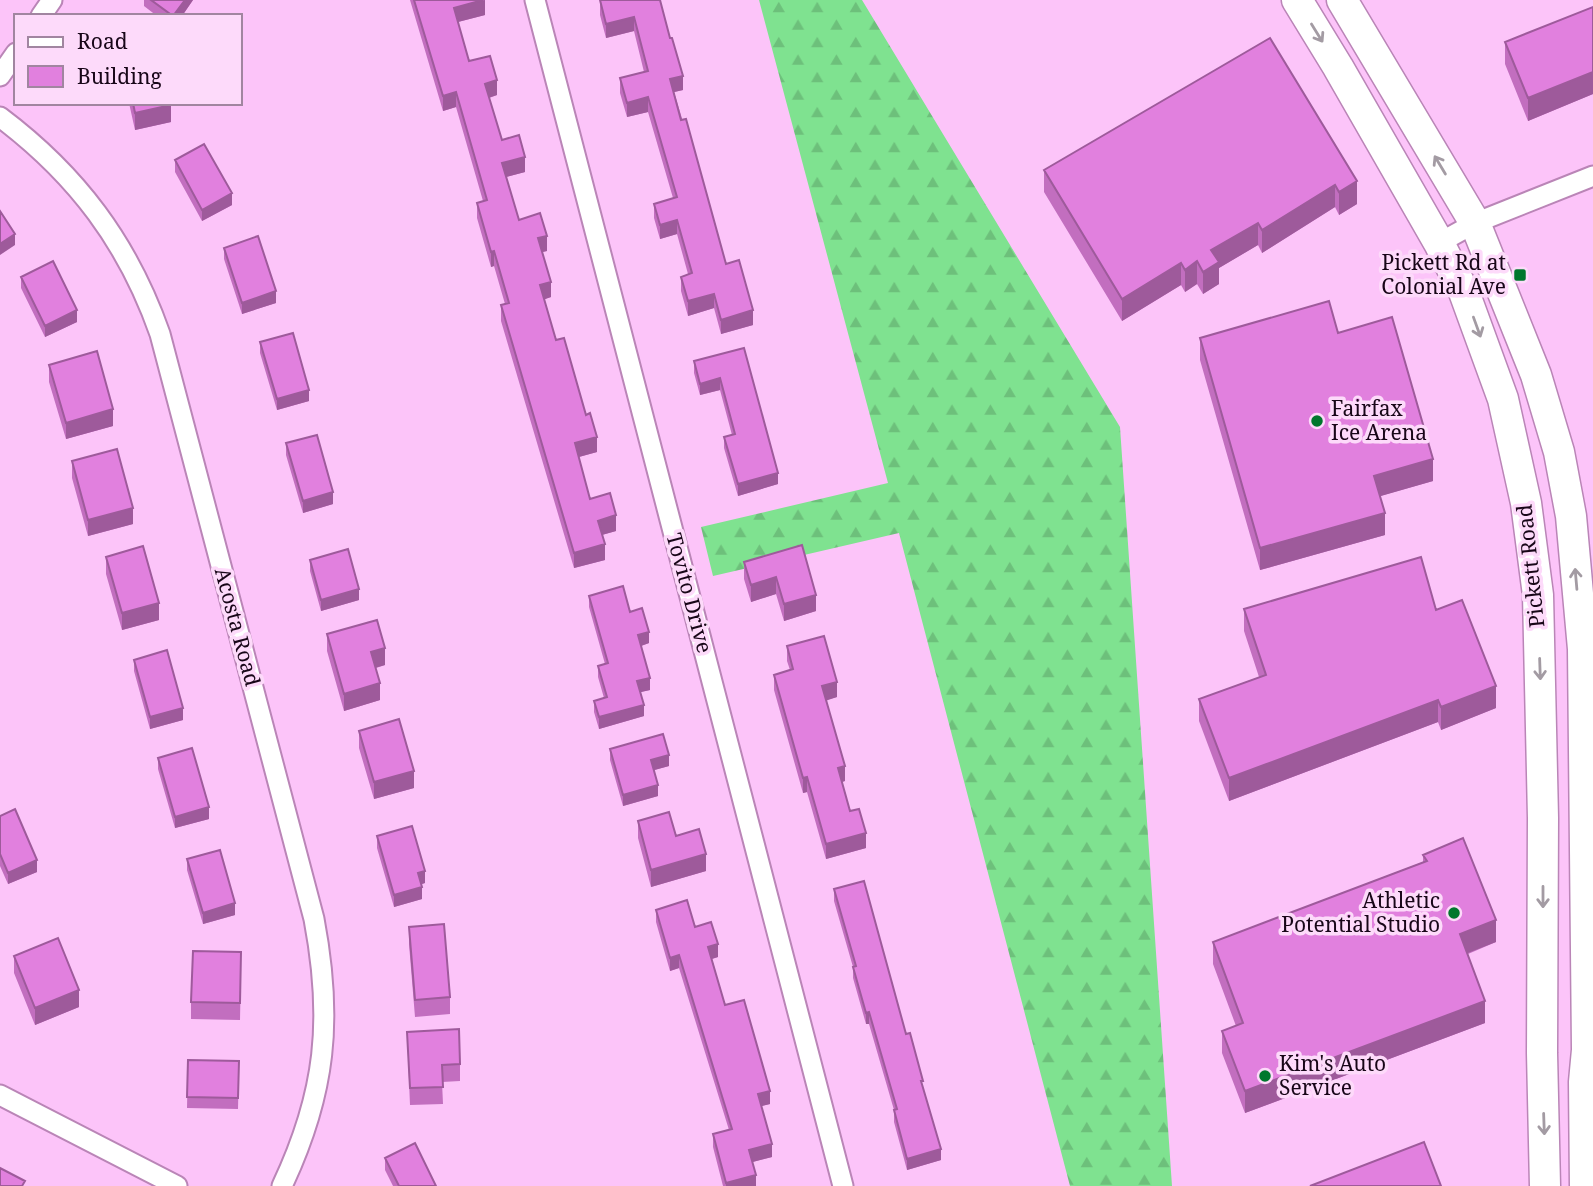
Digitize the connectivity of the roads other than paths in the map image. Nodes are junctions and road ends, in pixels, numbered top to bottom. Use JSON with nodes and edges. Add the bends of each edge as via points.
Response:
{"nodes":[{"id":1,"x":535,"y":0,"type":"edge"},
{"id":2,"x":1297,"y":0,"type":"edge"},
{"id":3,"x":1342,"y":0,"type":"edge"},
{"id":4,"x":14,"y":56,"type":"edge"},
{"id":5,"x":0,"y":76,"type":"edge"},
{"id":6,"x":0,"y":117,"type":"edge"},
{"id":7,"x":1593,"y":176,"type":"edge"},
{"id":8,"x":1475,"y":223,"type":"junction"},
{"id":9,"x":1439,"y":243,"type":"junction"},
{"id":10,"x":0,"y":1095,"type":"edge"},
{"id":11,"x":177,"y":1186,"type":"edge"},
{"id":12,"x":282,"y":1186,"type":"edge"},
{"id":13,"x":843,"y":1186,"type":"edge"},
{"id":14,"x":1545,"y":1186,"type":"edge"},
{"id":15,"x":1586,"y":1186,"type":"edge"}],
"edges":[{"from":1,"to":13,"type":"street","name":"Tovito Drive"},
{"from":2,"to":9,"type":"main road","name":"Pickett Road","one_way":true},
{"from":8,"to":3,"type":"main road","name":"Pickett Road","one_way":true},
{"from":4,"to":5,"type":"street"},
{"from":6,"to":12,"type":"street","name":"Acosta Road","via":[[47,157],[105,222],[138,280],[160,334],[321,958],[325,1036],[321,1071],[310,1116]]},
{"from":7,"to":8,"type":"street"},
{"from":8,"to":9,"type":"street"},
{"from":15,"to":8,"type":"main road","name":"Pickett Road","one_way":true,"via":[[1583,649],[1571,516],[1559,453],[1536,375]]},
{"from":9,"to":14,"type":"main road","name":"Pickett Road","one_way":true,"via":[[1464,292],[1503,399],[1526,503],[1538,595]]},
{"from":10,"to":11,"type":"street"}]}
